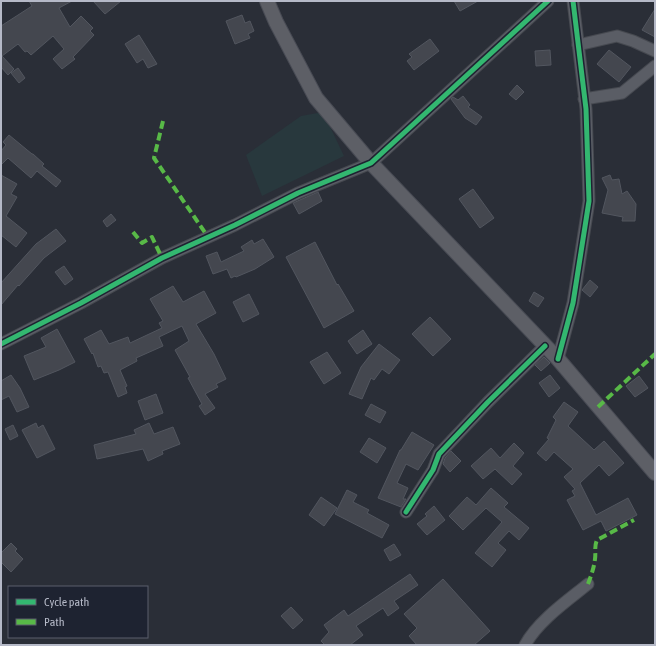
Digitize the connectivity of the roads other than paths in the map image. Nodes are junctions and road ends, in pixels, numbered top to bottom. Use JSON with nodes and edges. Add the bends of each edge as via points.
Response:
{"nodes":[{"id":1,"x":267,"y":1,"type":"edge"},
{"id":2,"x":548,"y":1,"type":"edge"},
{"id":3,"x":573,"y":1,"type":"edge"},
{"id":4,"x":578,"y":45,"type":"junction"},
{"id":5,"x":655,"y":51,"type":"edge"},
{"id":6,"x":655,"y":66,"type":"edge"},
{"id":7,"x":584,"y":99,"type":"junction"},
{"id":8,"x":371,"y":163,"type":"junction"},
{"id":9,"x":1,"y":344,"type":"edge"},
{"id":10,"x":545,"y":346,"type":"junction"},
{"id":11,"x":558,"y":359,"type":"junction"},
{"id":12,"x":655,"y":473,"type":"edge"},
{"id":13,"x":406,"y":512,"type":"dead end"},
{"id":14,"x":588,"y":584,"type":"dead end"},
{"id":15,"x":525,"y":645,"type":"edge"}],
"edges":[{"from":1,"to":8,"type":"main road","via":[[316,98]]},
{"from":2,"to":8,"type":"street"},
{"from":3,"to":4,"type":"street"},
{"from":4,"to":5,"type":"street","via":[[617,36]]},
{"from":4,"to":7,"type":"street"},
{"from":6,"to":7,"type":"street","via":[[622,93]]},
{"from":7,"to":11,"type":"street","via":[[589,201],[573,303]]},
{"from":8,"to":9,"type":"street","via":[[298,193],[162,258]]},
{"from":8,"to":10,"type":"main road"},
{"from":10,"to":11,"type":"main road"},
{"from":10,"to":13,"type":"street","via":[[439,454],[433,470]]},
{"from":11,"to":12,"type":"main road"},
{"from":14,"to":15,"type":"street","via":[[550,616]]}]}
